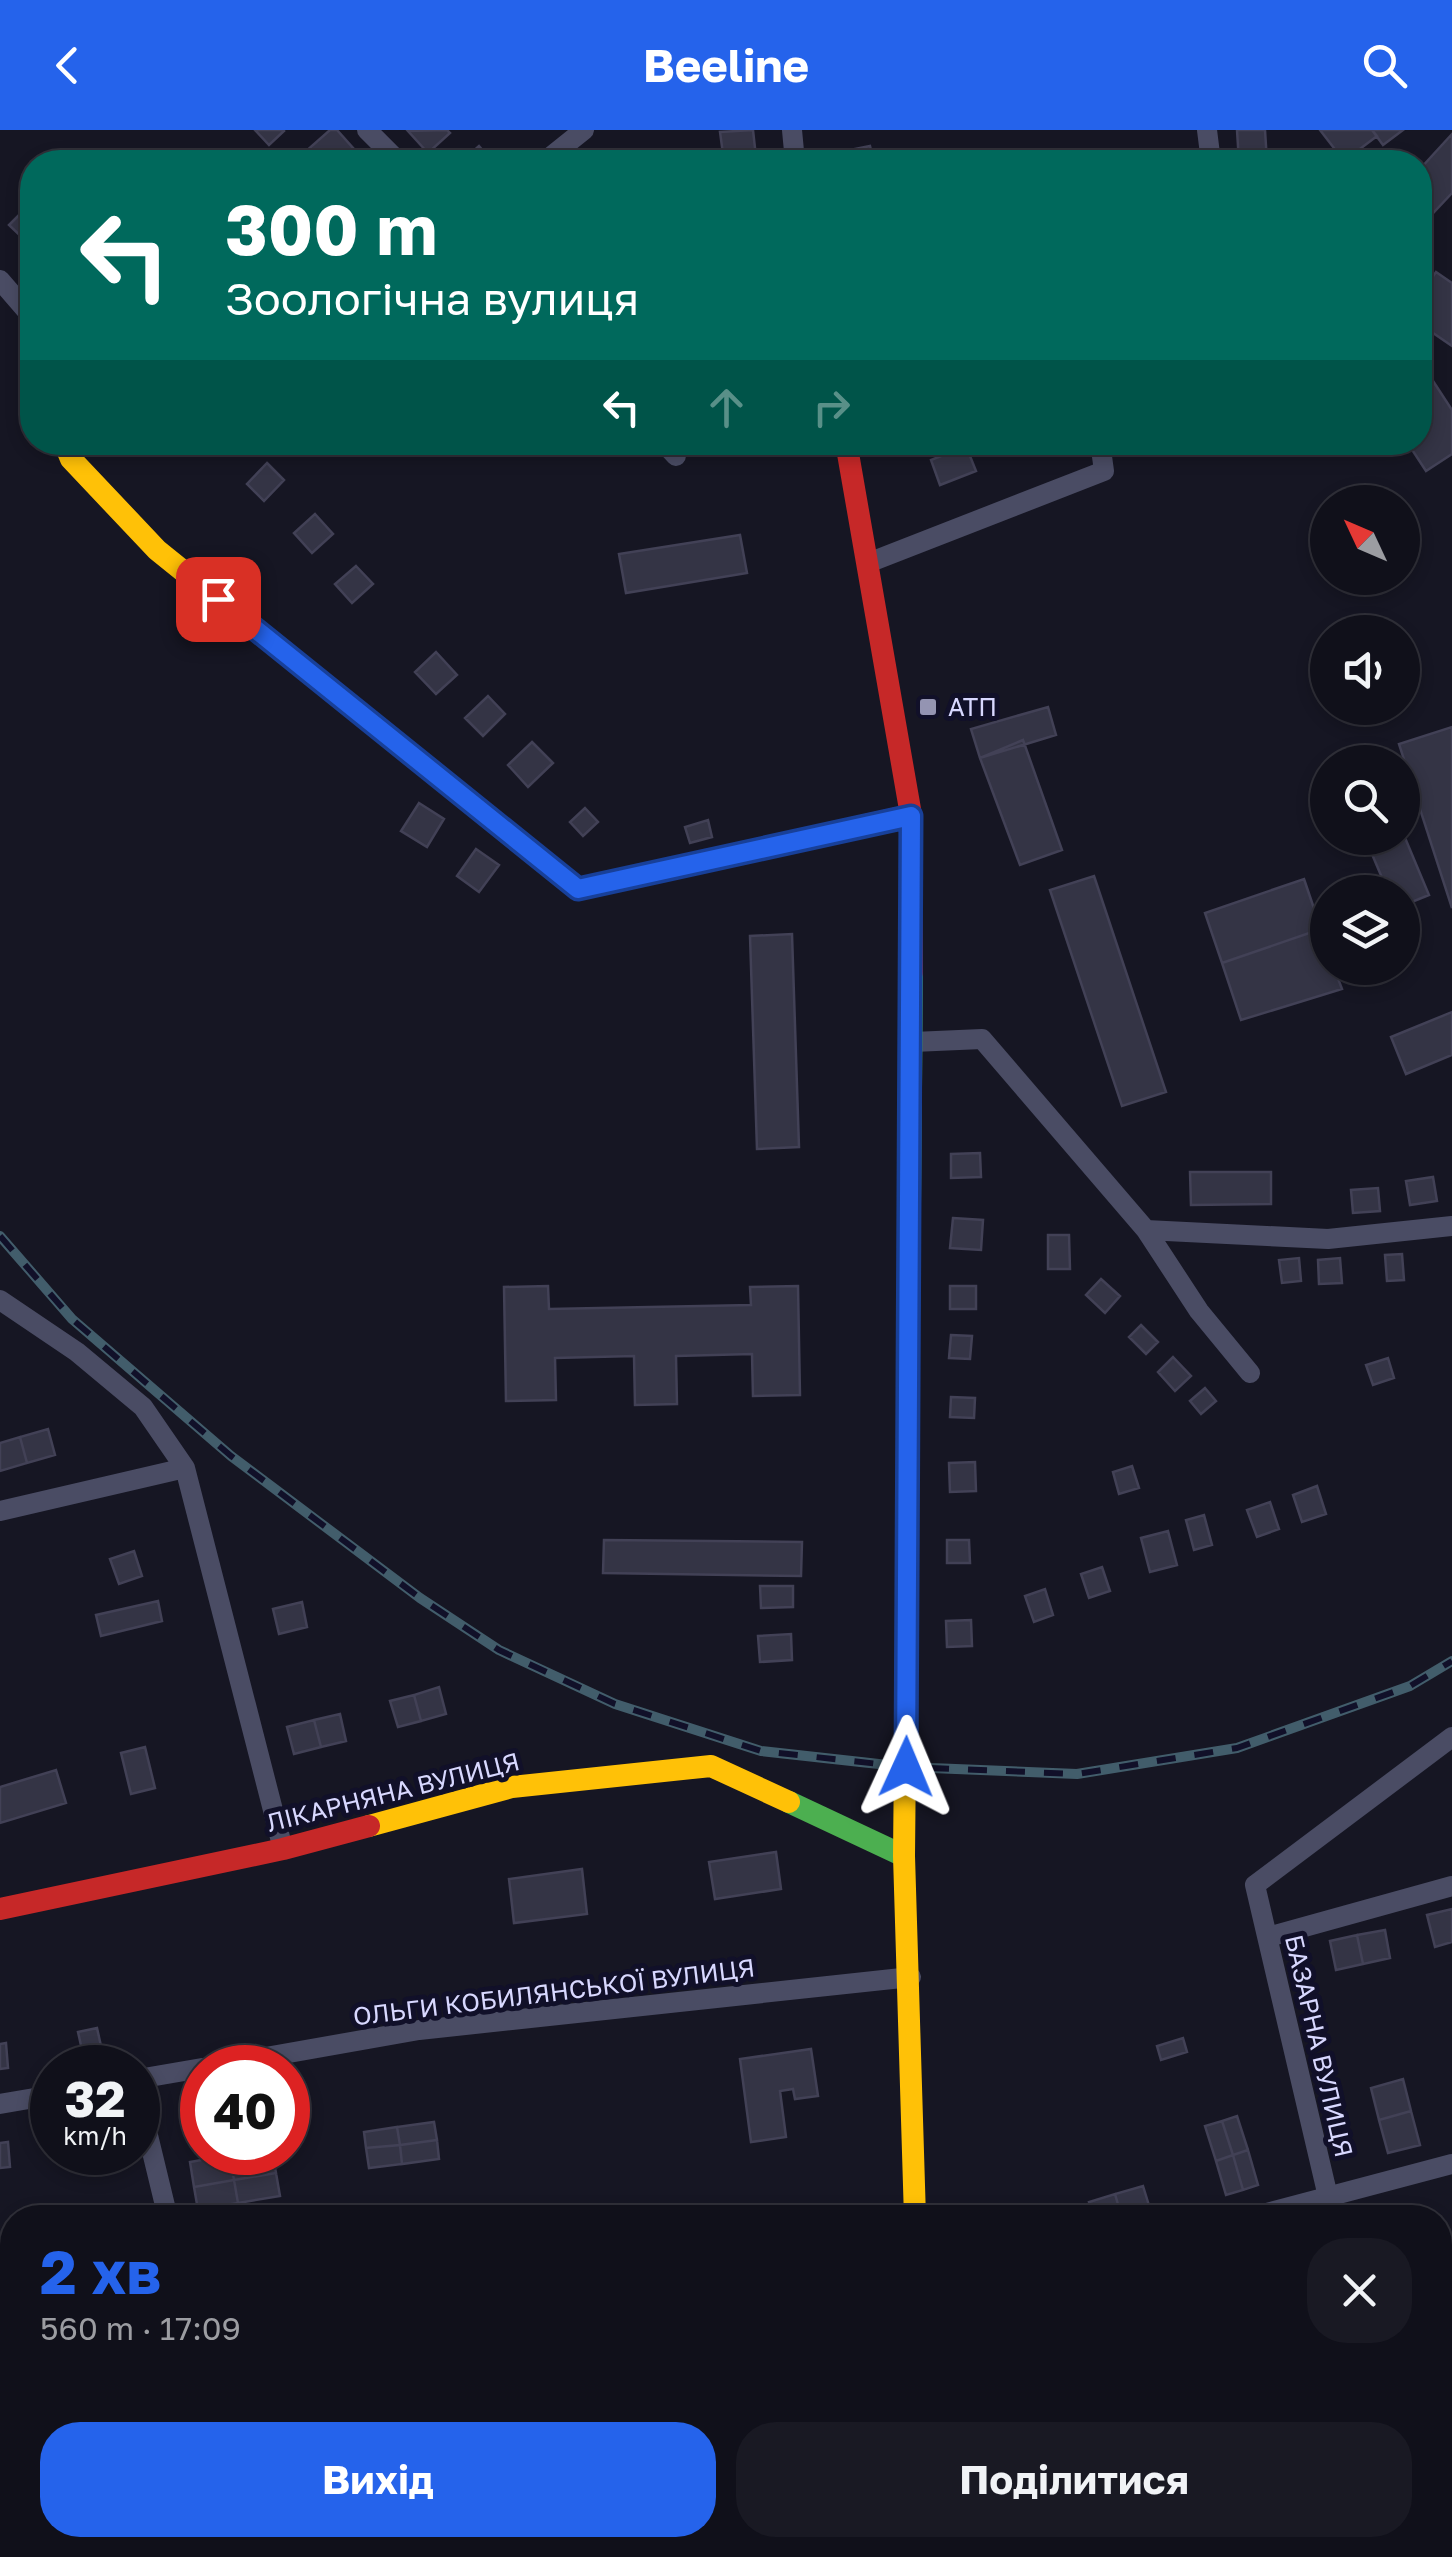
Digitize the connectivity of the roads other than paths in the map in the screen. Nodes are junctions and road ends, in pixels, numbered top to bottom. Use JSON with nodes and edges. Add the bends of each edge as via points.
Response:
{"nodes":[{"id":1,"x":367,"y":130,"type":"edge"},
{"id":2,"x":584,"y":130,"type":"edge"},
{"id":3,"x":387,"y":150,"type":"edge"},
{"id":4,"x":559,"y":150,"type":"edge"},
{"id":5,"x":0,"y":280,"type":"edge"},
{"id":6,"x":20,"y":304,"type":"edge"},
{"id":7,"x":69,"y":455,"type":"edge"},
{"id":8,"x":848,"y":455,"type":"edge"},
{"id":9,"x":1102,"y":455,"type":"edge"},
{"id":10,"x":868,"y":563,"type":"junction"},
{"id":11,"x":911,"y":816,"type":"junction"},
{"id":12,"x":913,"y":1042,"type":"junction"},
{"id":13,"x":1452,"y":1226,"type":"edge"},
{"id":14,"x":1146,"y":1230,"type":"junction"},
{"id":15,"x":0,"y":1300,"type":"edge"},
{"id":16,"x":1250,"y":1372,"type":"dead end"},
{"id":17,"x":185,"y":1468,"type":"junction"},
{"id":18,"x":0,"y":1511,"type":"edge"},
{"id":19,"x":1452,"y":1737,"type":"edge"},
{"id":20,"x":283,"y":1849,"type":"junction"},
{"id":21,"x":904,"y":1856,"type":"junction"},
{"id":22,"x":1452,"y":1886,"type":"edge"},
{"id":23,"x":0,"y":1909,"type":"edge"},
{"id":24,"x":1268,"y":1937,"type":"junction"},
{"id":25,"x":911,"y":1976,"type":"junction"},
{"id":26,"x":310,"y":2049,"type":"edge"},
{"id":27,"x":30,"y":2099,"type":"edge"},
{"id":28,"x":0,"y":2104,"type":"edge"},
{"id":29,"x":1452,"y":2164,"type":"edge"},
{"id":30,"x":158,"y":2175,"type":"edge"},
{"id":31,"x":1328,"y":2195,"type":"junction"},
{"id":32,"x":165,"y":2205,"type":"edge"},
{"id":33,"x":914,"y":2205,"type":"edge"},
{"id":34,"x":1293,"y":2205,"type":"edge"},
{"id":35,"x":1331,"y":2205,"type":"edge"}],
"edges":[{"from":1,"to":3,"type":"street"},
{"from":2,"to":4,"type":"street"},
{"from":5,"to":6,"type":"street"},
{"from":7,"to":11,"type":"street","via":[[157,550],[578,889]]},
{"from":8,"to":10,"type":"street"},
{"from":9,"to":10,"type":"street","via":[[1104,471]]},
{"from":10,"to":11,"type":"street"},
{"from":11,"to":12,"type":"street"},
{"from":12,"to":14,"type":"street","via":[[982,1039]]},
{"from":12,"to":21,"type":"street"},
{"from":13,"to":14,"type":"street","via":[[1328,1239]]},
{"from":14,"to":16,"type":"street","via":[[1198,1311]]},
{"from":15,"to":17,"type":"street","via":[[143,1406]]},
{"from":17,"to":18,"type":"street"},
{"from":17,"to":20,"type":"street"},
{"from":19,"to":24,"type":"street","name":"БАЗАРНА ВУЛИЦЯ","via":[[1256,1886]]},
{"from":20,"to":21,"type":"street","name":"ЛІКАРНЯНА ВУЛИЦЯ","via":[[512,1786],[711,1766]]},
{"from":20,"to":23,"type":"street","name":"ЛІКАРНЯНА ВУЛИЦЯ"},
{"from":21,"to":25,"type":"street"},
{"from":22,"to":24,"type":"street"},
{"from":24,"to":31,"type":"street","name":"БАЗАРНА ВУЛИЦЯ"},
{"from":25,"to":26,"type":"street","name":"ОЛЬГИ КОБИЛЯНСЬКОЇ ВУЛИЦЯ","via":[[419,2030]]},
{"from":25,"to":33,"type":"street"},
{"from":27,"to":28,"type":"street"},
{"from":29,"to":31,"type":"street"},
{"from":30,"to":32,"type":"street"},
{"from":31,"to":34,"type":"street"},
{"from":31,"to":35,"type":"street","name":"БАЗАРНА ВУЛИЦЯ"}]}
